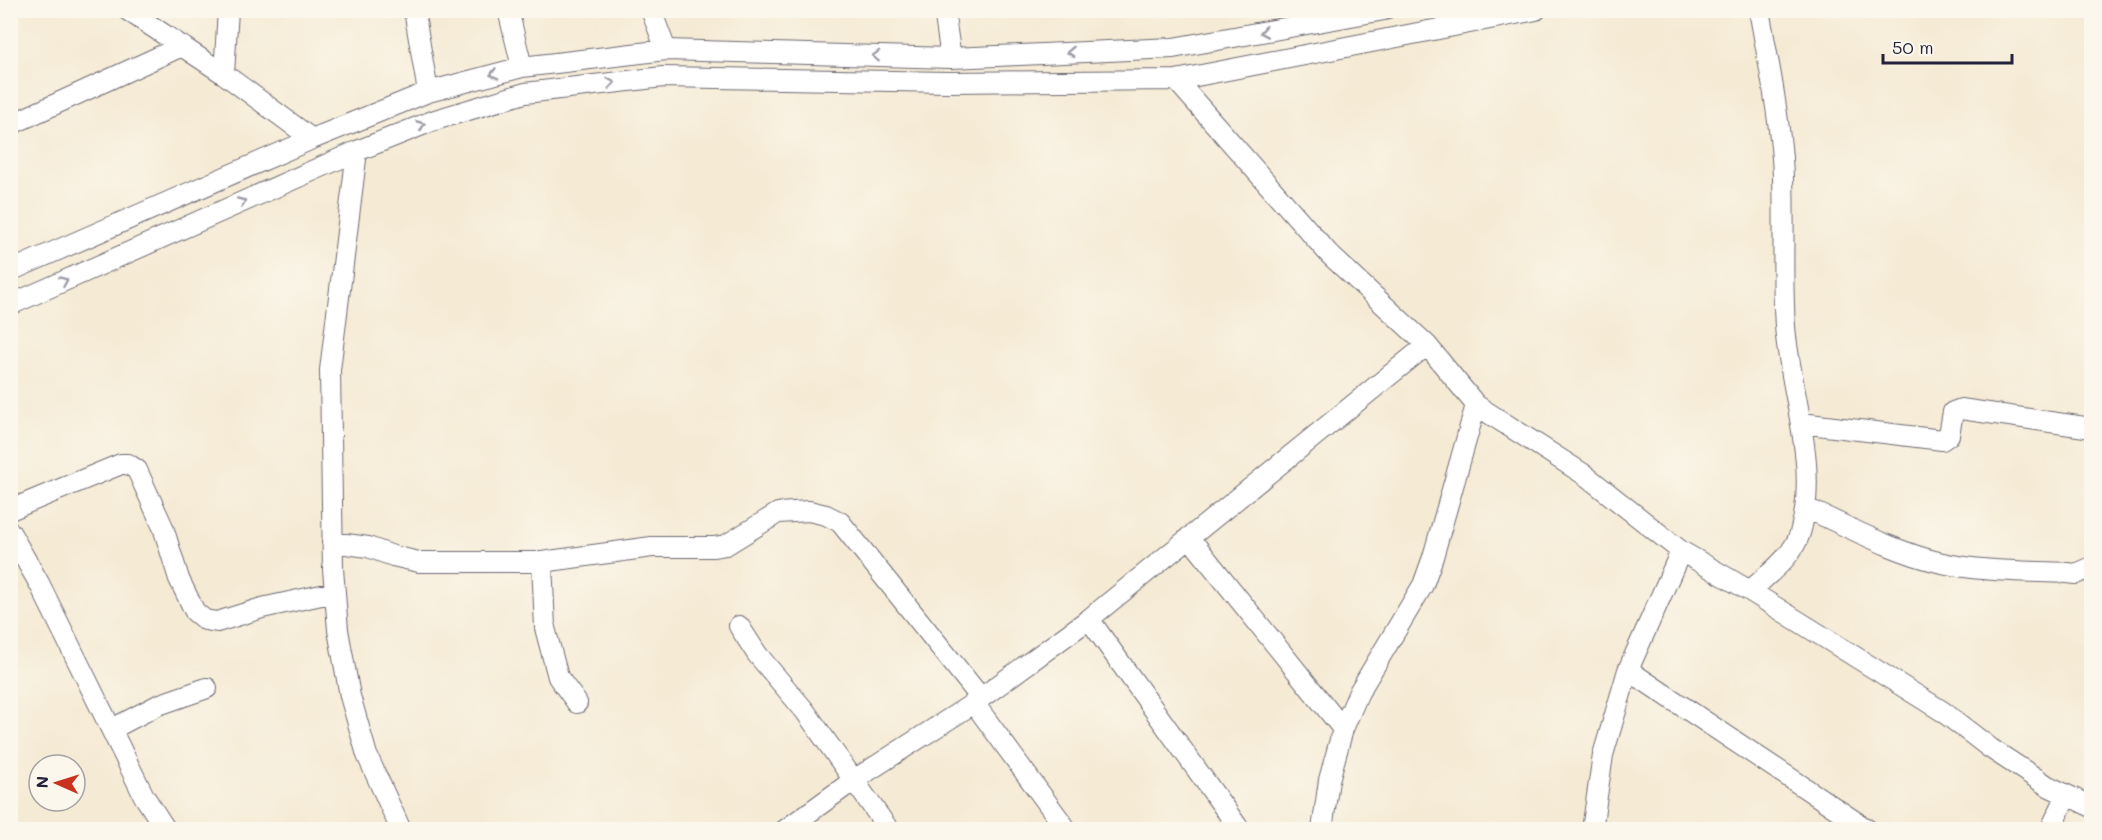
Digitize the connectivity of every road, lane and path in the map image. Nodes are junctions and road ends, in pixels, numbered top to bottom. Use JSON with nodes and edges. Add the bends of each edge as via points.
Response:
{"nodes":[{"id":1,"x":128,"y":10,"type":"edge"},
{"id":2,"x":228,"y":10,"type":"edge"},
{"id":3,"x":414,"y":10,"type":"edge"},
{"id":4,"x":508,"y":10,"type":"edge"},
{"id":5,"x":651,"y":10,"type":"edge"},
{"id":6,"x":944,"y":10,"type":"edge"},
{"id":7,"x":1384,"y":10,"type":"edge"},
{"id":8,"x":1536,"y":10,"type":"edge"},
{"id":9,"x":1759,"y":10,"type":"edge"},
{"id":10,"x":182,"y":46,"type":"junction"},
{"id":11,"x":666,"y":50,"type":"junction"},
{"id":12,"x":951,"y":58,"type":"junction"},
{"id":13,"x":522,"y":67,"type":"junction"},
{"id":14,"x":224,"y":74,"type":"junction"},
{"id":15,"x":1176,"y":80,"type":"junction"},
{"id":16,"x":428,"y":92,"type":"junction"},
{"id":17,"x":10,"y":125,"type":"edge"},
{"id":18,"x":312,"y":139,"type":"junction"},
{"id":19,"x":357,"y":151,"type":"junction"},
{"id":20,"x":10,"y":271,"type":"edge"},
{"id":21,"x":10,"y":305,"type":"edge"},
{"id":22,"x":1427,"y":345,"type":"junction"},
{"id":23,"x":1476,"y":405,"type":"junction"},
{"id":24,"x":1801,"y":423,"type":"junction"},
{"id":25,"x":2091,"y":428,"type":"edge"},
{"id":26,"x":1806,"y":508,"type":"junction"},
{"id":27,"x":10,"y":510,"type":"edge"},
{"id":28,"x":10,"y":532,"type":"edge"},
{"id":29,"x":1189,"y":537,"type":"junction"},
{"id":30,"x":332,"y":542,"type":"junction"},
{"id":31,"x":1681,"y":551,"type":"junction"},
{"id":32,"x":542,"y":562,"type":"junction"},
{"id":33,"x":2091,"y":567,"type":"edge"},
{"id":34,"x":1750,"y":591,"type":"junction"},
{"id":35,"x":335,"y":592,"type":"junction"},
{"id":36,"x":1089,"y":619,"type":"junction"},
{"id":37,"x":739,"y":626,"type":"dead end"},
{"id":38,"x":1628,"y":670,"type":"junction"},
{"id":39,"x":207,"y":688,"type":"dead end"},
{"id":40,"x":978,"y":700,"type":"junction"},
{"id":41,"x":577,"y":703,"type":"dead end"},
{"id":42,"x":112,"y":729,"type":"junction"},
{"id":43,"x":1343,"y":729,"type":"junction"},
{"id":44,"x":854,"y":780,"type":"junction"},
{"id":45,"x":2067,"y":795,"type":"junction"},
{"id":46,"x":2091,"y":807,"type":"edge"},
{"id":47,"x":166,"y":830,"type":"edge"},
{"id":48,"x":400,"y":830,"type":"edge"},
{"id":49,"x":785,"y":830,"type":"edge"},
{"id":50,"x":889,"y":830,"type":"edge"},
{"id":51,"x":1067,"y":830,"type":"edge"},
{"id":52,"x":1240,"y":830,"type":"edge"},
{"id":53,"x":1322,"y":830,"type":"edge"},
{"id":54,"x":1592,"y":830,"type":"edge"},
{"id":55,"x":1868,"y":830,"type":"edge"},
{"id":56,"x":2050,"y":830,"type":"edge"}],
"edges":[{"from":1,"to":10,"type":"street"},
{"from":2,"to":14,"type":"street"},
{"from":3,"to":16,"type":"street"},
{"from":4,"to":13,"type":"street"},
{"from":5,"to":11,"type":"street"},
{"from":6,"to":12,"type":"street"},
{"from":7,"to":12,"type":"street","one_way":true,"via":[[1173,48]]},
{"from":8,"to":15,"type":"street"},
{"from":9,"to":24,"type":"street","via":[[1782,159],[1785,329]]},
{"from":10,"to":14,"type":"street"},
{"from":10,"to":17,"type":"street"},
{"from":12,"to":11,"type":"street","one_way":true},
{"from":11,"to":13,"type":"street"},
{"from":13,"to":16,"type":"street","one_way":true},
{"from":14,"to":18,"type":"street"},
{"from":19,"to":15,"type":"street","one_way":true,"via":[[435,120],[525,93],[663,77],[948,82]]},
{"from":15,"to":22,"type":"street","via":[[1330,255]]},
{"from":16,"to":18,"type":"street"},
{"from":18,"to":20,"type":"street"},
{"from":21,"to":19,"type":"street","one_way":true},
{"from":19,"to":30,"type":"street","via":[[330,370]]},
{"from":22,"to":23,"type":"street"},
{"from":22,"to":29,"type":"street"},
{"from":23,"to":31,"type":"street","via":[[1585,475]]},
{"from":23,"to":43,"type":"street","via":[[1423,585],[1359,692]]},
{"from":24,"to":25,"type":"street","via":[[1942,440],[1949,435],[1953,412],[1960,409]]},
{"from":24,"to":26,"type":"street"},
{"from":26,"to":33,"type":"street","via":[[1903,552],[1939,562],[2076,574]]},
{"from":26,"to":34,"type":"street","via":[[1800,535],[1791,550]]},
{"from":27,"to":35,"type":"street","via":[[120,464],[129,464],[137,470],[163,527],[179,579],[195,612],[206,620],[217,622]]},
{"from":28,"to":42,"type":"street"},
{"from":29,"to":36,"type":"street"},
{"from":29,"to":43,"type":"street"},
{"from":30,"to":32,"type":"street","via":[[419,562]]},
{"from":30,"to":35,"type":"street"},
{"from":31,"to":34,"type":"street"},
{"from":31,"to":38,"type":"street"},
{"from":32,"to":40,"type":"street","via":[[652,547],[714,547],[726,545],[778,513],[809,511],[826,515],[840,522]]},
{"from":32,"to":41,"type":"street","via":[[545,628],[558,677]]},
{"from":34,"to":45,"type":"street"},
{"from":35,"to":48,"type":"street","via":[[350,696],[367,755]]},
{"from":36,"to":40,"type":"street"},
{"from":36,"to":52,"type":"street"},
{"from":37,"to":44,"type":"street"},
{"from":38,"to":54,"type":"street","via":[[1603,755]]},
{"from":38,"to":55,"type":"street"},
{"from":39,"to":42,"type":"street","via":[[158,705]]},
{"from":40,"to":44,"type":"street"},
{"from":40,"to":51,"type":"street"},
{"from":42,"to":47,"type":"street","via":[[144,796]]},
{"from":43,"to":53,"type":"street","via":[[1329,780]]},
{"from":44,"to":49,"type":"street"},
{"from":44,"to":50,"type":"street"},
{"from":45,"to":46,"type":"street"},
{"from":45,"to":56,"type":"street"}]}
